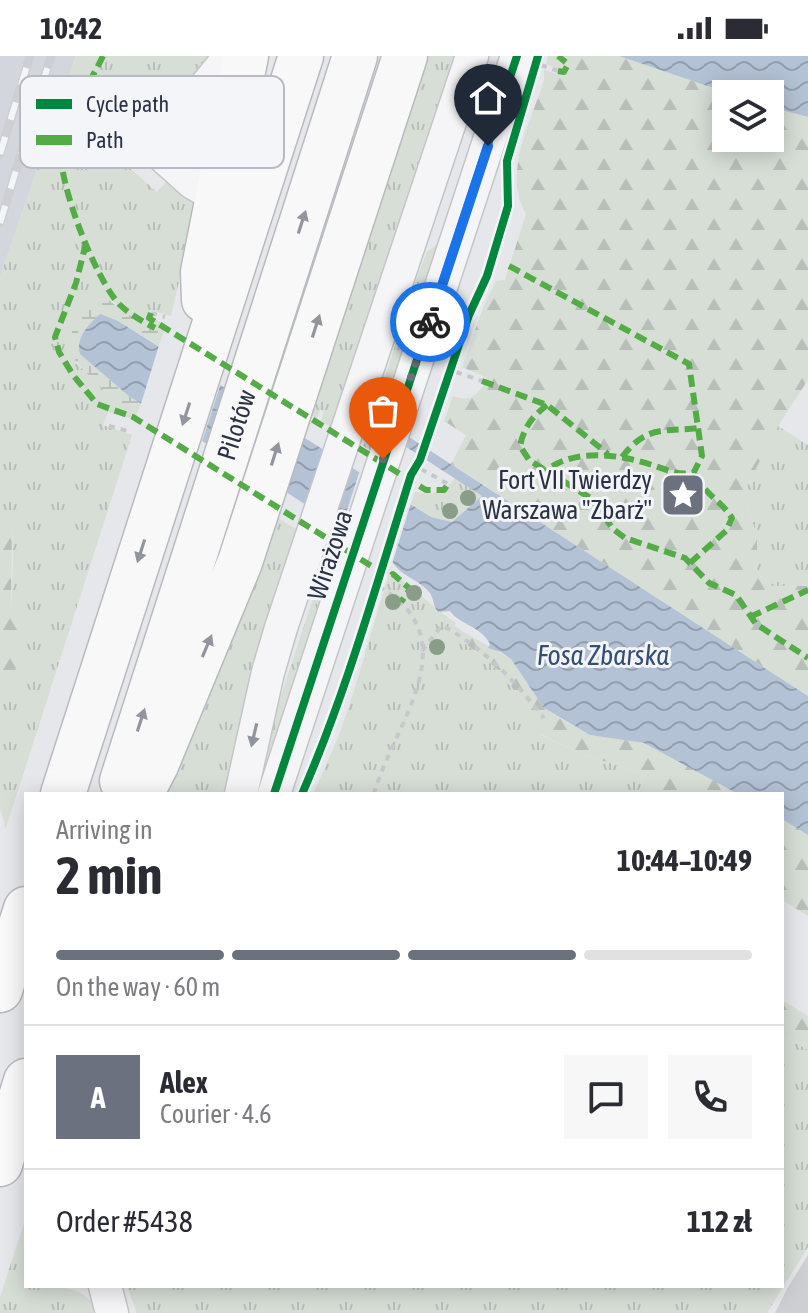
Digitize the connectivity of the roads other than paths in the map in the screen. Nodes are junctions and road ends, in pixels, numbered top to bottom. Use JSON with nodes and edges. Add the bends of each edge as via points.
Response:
{"nodes":[{"id":1,"x":230,"y":56,"type":"edge"},
{"id":2,"x":246,"y":56,"type":"edge"},
{"id":3,"x":301,"y":56,"type":"edge"},
{"id":4,"x":355,"y":56,"type":"edge"},
{"id":5,"x":472,"y":56,"type":"edge"},
{"id":6,"x":530,"y":62,"type":"edge"},
{"id":7,"x":402,"y":63,"type":"edge"},
{"id":8,"x":214,"y":76,"type":"edge"},
{"id":9,"x":242,"y":76,"type":"edge"},
{"id":10,"x":284,"y":109,"type":"edge"},
{"id":11,"x":176,"y":168,"type":"edge"},
{"id":12,"x":224,"y":168,"type":"edge"},
{"id":13,"x":265,"y":168,"type":"edge"},
{"id":14,"x":218,"y":197,"type":"junction"},
{"id":15,"x":206,"y":350,"type":"junction"},
{"id":16,"x":64,"y":792,"type":"edge"},
{"id":17,"x":118,"y":792,"type":"edge"},
{"id":18,"x":142,"y":792,"type":"edge"},
{"id":19,"x":241,"y":792,"type":"edge"},
{"id":20,"x":275,"y":792,"type":"edge"},
{"id":21,"x":24,"y":915,"type":"edge"},
{"id":22,"x":0,"y":990,"type":"edge"},
{"id":23,"x":24,"y":1087,"type":"edge"},
{"id":24,"x":0,"y":1164,"type":"edge"},
{"id":25,"x":106,"y":1288,"type":"edge"},
{"id":26,"x":112,"y":1313,"type":"edge"}],
"edges":[{"from":1,"to":8,"type":"street"},
{"from":2,"to":9,"type":"highway"},
{"from":3,"to":10,"type":"highway","name":"Pilotów"},
{"from":17,"to":4,"type":"highway","name":"Pilotów","one_way":true},
{"from":5,"to":19,"type":"street","name":"Wirażowa","one_way":true,"via":[[309,541],[268,672]]},
{"from":6,"to":20,"type":"street","name":"Wirażowa","via":[[386,450]]},
{"from":18,"to":7,"type":"highway","one_way":true,"via":[[221,613]]},
{"from":11,"to":14,"type":"street"},
{"from":12,"to":14,"type":"highway"},
{"from":13,"to":15,"type":"highway","name":"Pilotów"},
{"from":14,"to":15,"type":"highway","via":[[203,272]]},
{"from":15,"to":16,"type":"highway","name":"Pilotów","one_way":true},
{"from":21,"to":22,"type":"highway"},
{"from":23,"to":24,"type":"highway"},
{"from":25,"to":26,"type":"street"}]}
